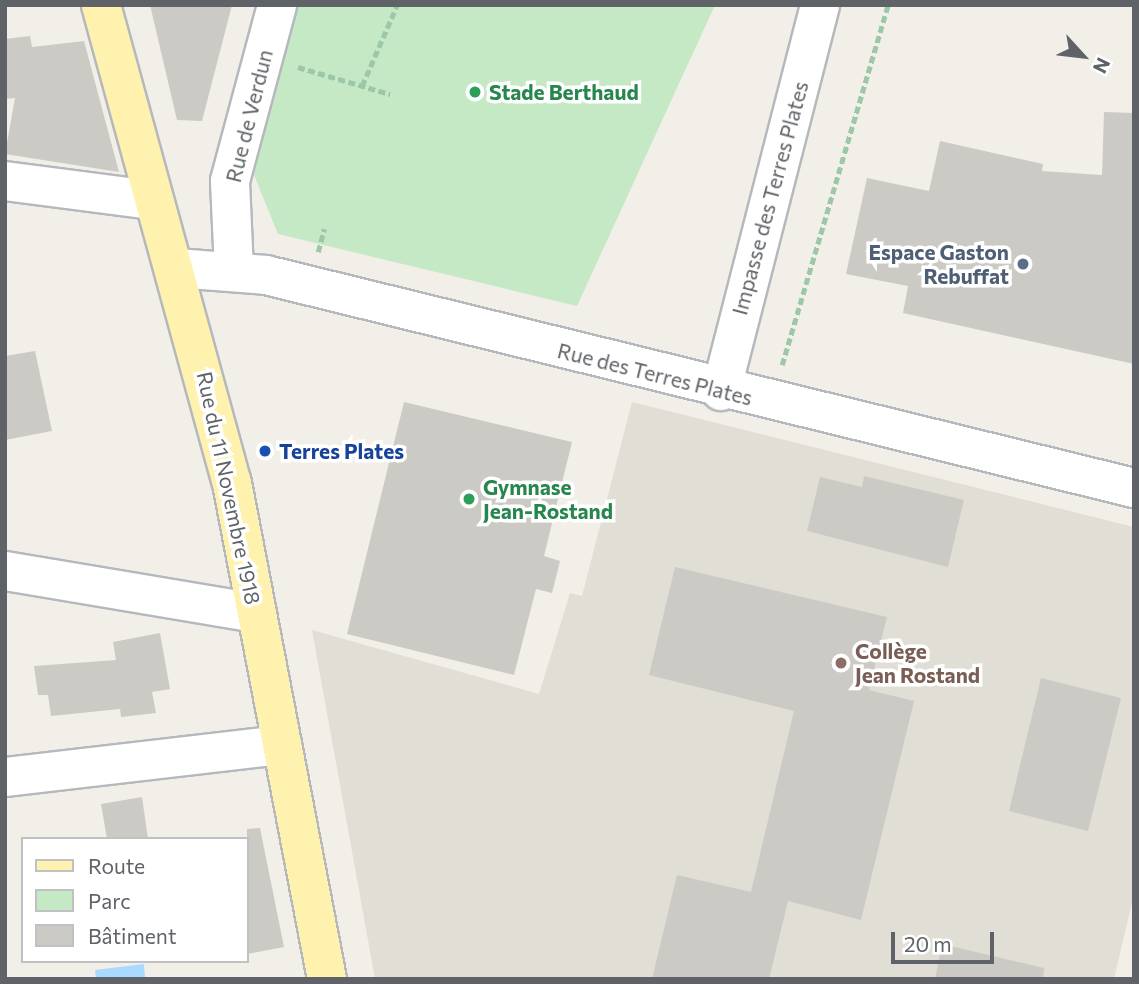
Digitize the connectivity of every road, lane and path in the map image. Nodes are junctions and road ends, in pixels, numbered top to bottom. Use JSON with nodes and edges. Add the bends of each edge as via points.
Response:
{"nodes":[{"id":1,"x":101,"y":5,"type":"edge"},
{"id":2,"x":277,"y":5,"type":"edge"},
{"id":3,"x":397,"y":5,"type":"edge"},
{"id":4,"x":820,"y":5,"type":"edge"},
{"id":5,"x":888,"y":5,"type":"edge"},
{"id":6,"x":264,"y":57,"type":"junction"},
{"id":7,"x":362,"y":86,"type":"junction"},
{"id":8,"x":390,"y":94,"type":"dead end"},
{"id":9,"x":5,"y":181,"type":"edge"},
{"id":10,"x":152,"y":200,"type":"junction"},
{"id":11,"x":176,"y":268,"type":"junction"},
{"id":12,"x":234,"y":270,"type":"junction"},
{"id":13,"x":721,"y":391,"type":"junction"},
{"id":14,"x":770,"y":403,"type":"junction"},
{"id":15,"x":1134,"y":488,"type":"edge"},
{"id":16,"x":5,"y":571,"type":"edge"},
{"id":17,"x":257,"y":613,"type":"junction"},
{"id":18,"x":282,"y":745,"type":"junction"},
{"id":19,"x":5,"y":777,"type":"edge"},
{"id":20,"x":327,"y":979,"type":"edge"}],
"edges":[{"from":1,"to":10,"type":"main road","name":"Rue du 11 Novembre 1918"},
{"from":2,"to":6,"type":"street","name":"Rue de Verdun"},
{"from":3,"to":7,"type":"path"},
{"from":4,"to":13,"type":"street","name":"Impasse des Terres Plates"},
{"from":5,"to":14,"type":"path"},
{"from":6,"to":7,"type":"path"},
{"from":6,"to":12,"type":"street","name":"Rue de Verdun","via":[[230,181]]},
{"from":7,"to":8,"type":"path"},
{"from":9,"to":10,"type":"street"},
{"from":10,"to":11,"type":"main road","name":"Rue du 11 Novembre 1918"},
{"from":11,"to":12,"type":"street","name":"Rue des Terres Plates"},
{"from":11,"to":17,"type":"main road","name":"Rue du 11 Novembre 1918","via":[[232,483]]},
{"from":12,"to":13,"type":"street","name":"Rue des Terres Plates"},
{"from":13,"to":14,"type":"street","name":"Rue des Terres Plates"},
{"from":14,"to":15,"type":"street","name":"Rue des Terres Plates"},
{"from":16,"to":17,"type":"street"},
{"from":17,"to":18,"type":"main road","name":"Rue du 11 Novembre 1918"},
{"from":18,"to":19,"type":"street"},
{"from":18,"to":20,"type":"main road","name":"Rue du 11 Novembre 1918"}]}
